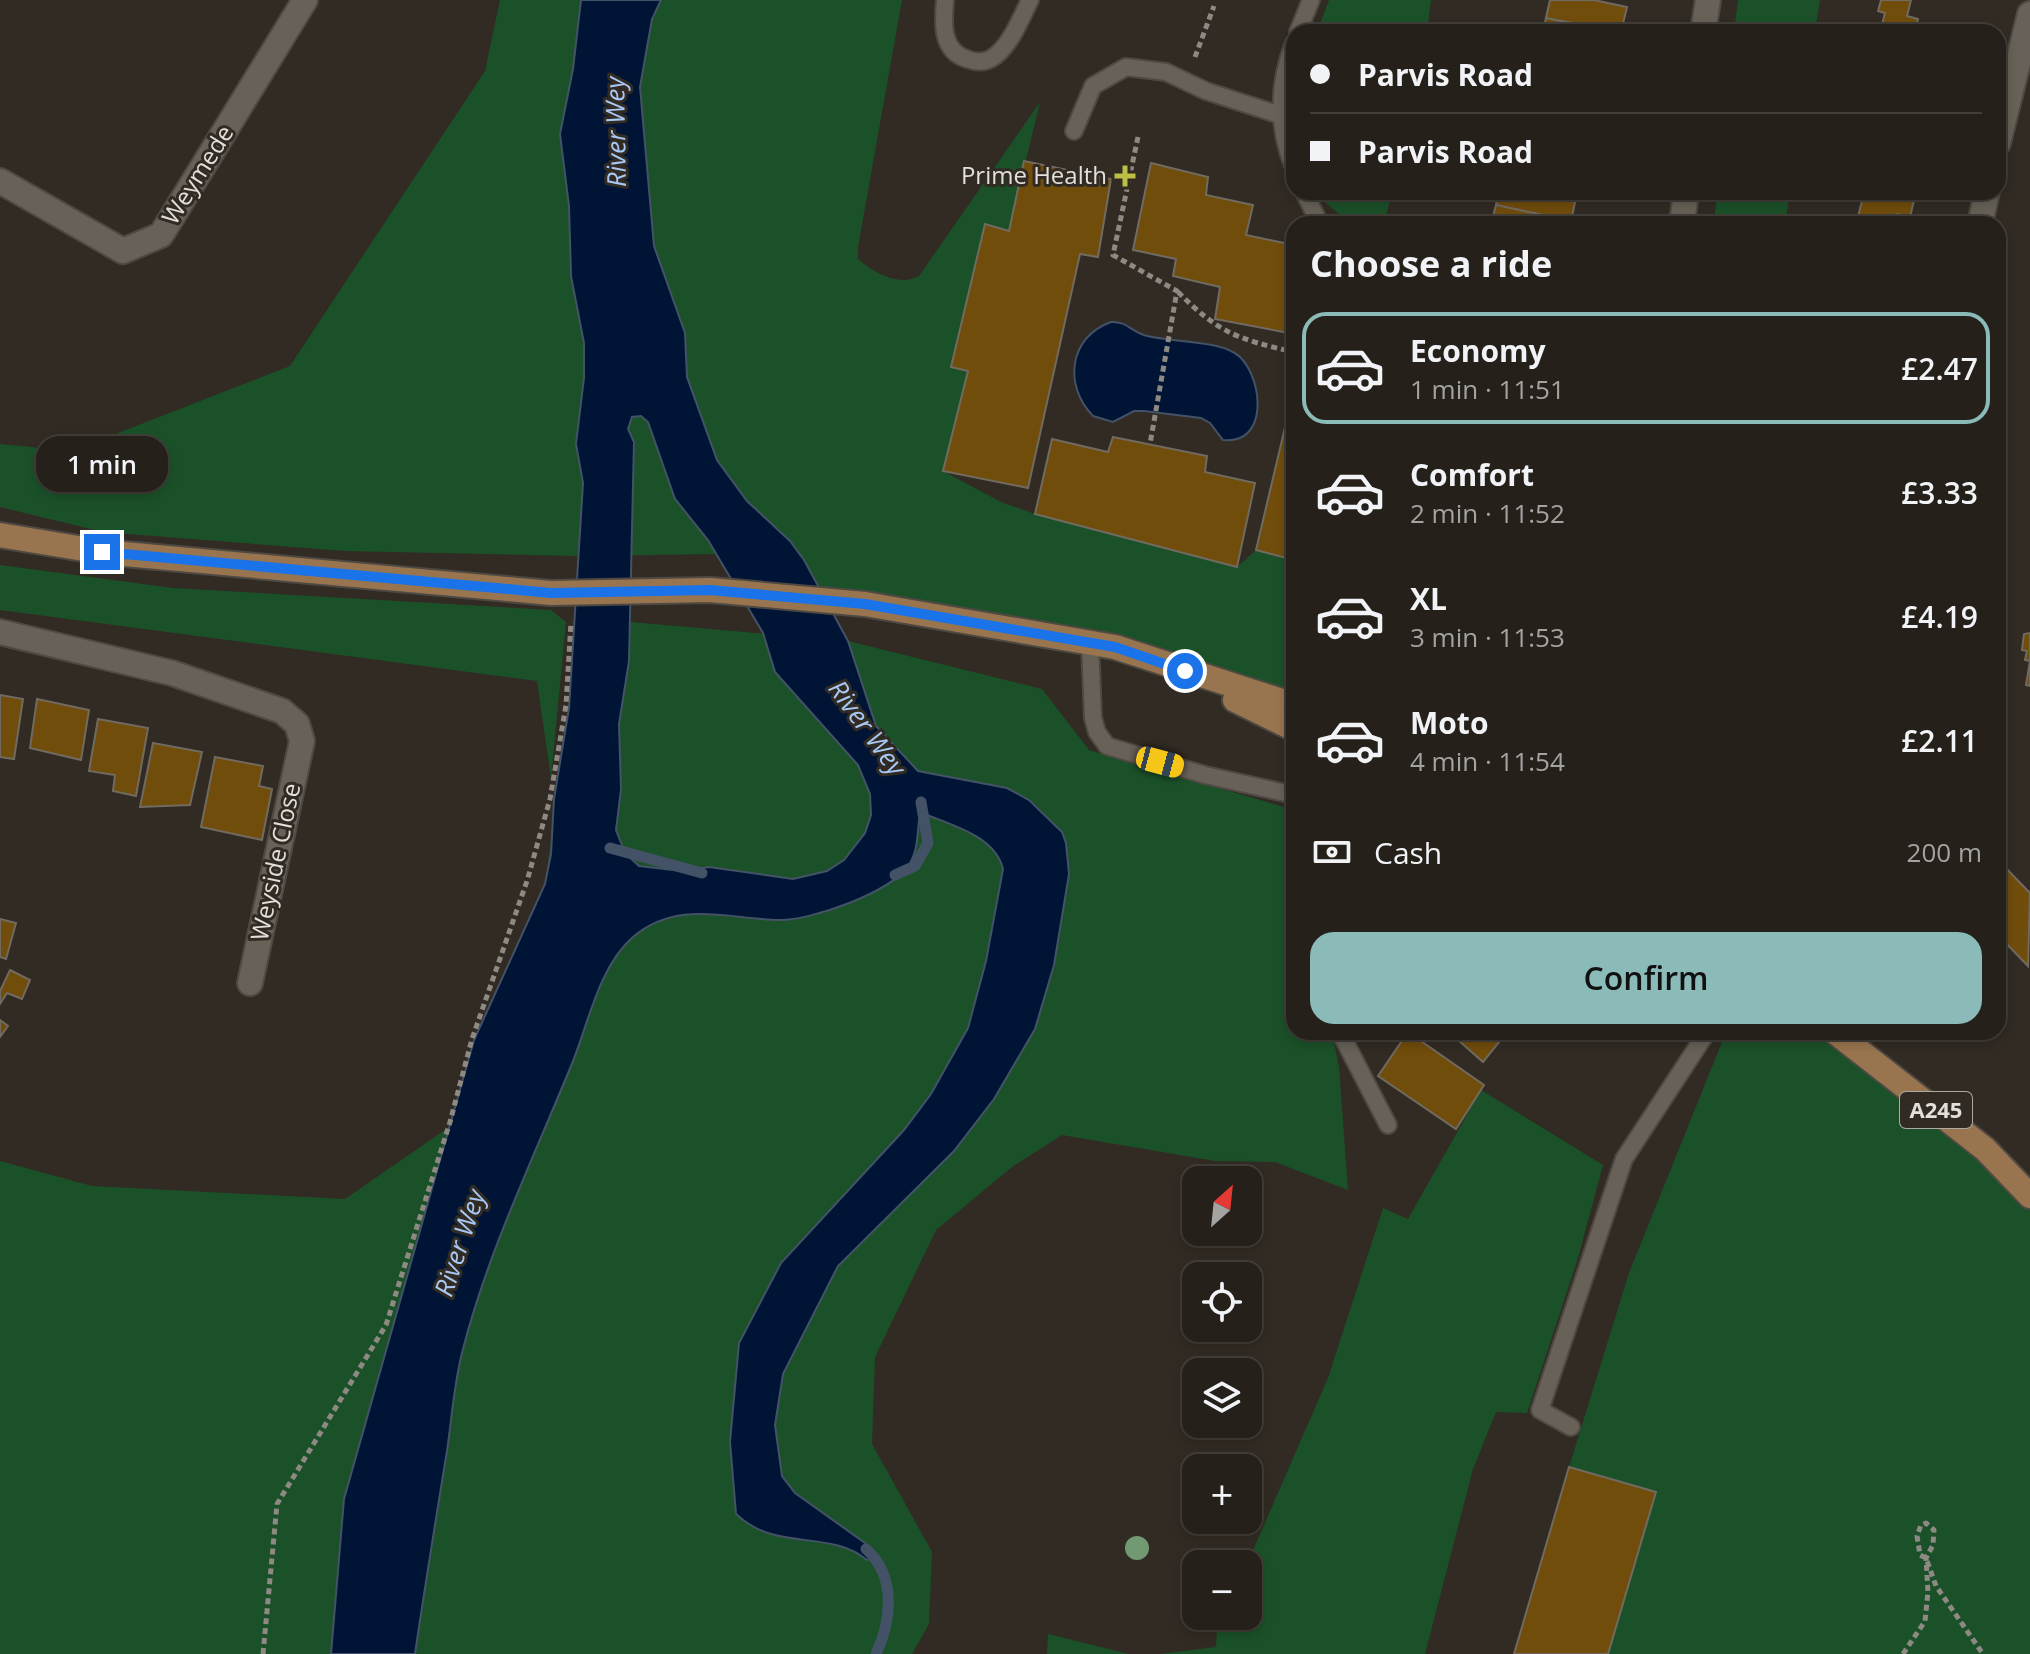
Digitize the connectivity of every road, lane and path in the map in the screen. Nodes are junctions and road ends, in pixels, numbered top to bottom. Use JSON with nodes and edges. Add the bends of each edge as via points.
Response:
{"nodes":[{"id":1,"x":305,"y":0,"type":"edge"},
{"id":2,"x":945,"y":0,"type":"edge"},
{"id":3,"x":1030,"y":0,"type":"edge"},
{"id":4,"x":1311,"y":0,"type":"edge"},
{"id":5,"x":1708,"y":0,"type":"edge"},
{"id":6,"x":1214,"y":6,"type":"dead end"},
{"id":7,"x":2030,"y":14,"type":"edge"},
{"id":8,"x":1301,"y":24,"type":"edge"},
{"id":9,"x":1704,"y":24,"type":"edge"},
{"id":10,"x":1286,"y":68,"type":"edge"},
{"id":11,"x":1186,"y":81,"type":"junction"},
{"id":12,"x":2006,"y":111,"type":"edge"},
{"id":13,"x":1283,"y":116,"type":"junction"},
{"id":14,"x":1074,"y":131,"type":"dead end"},
{"id":15,"x":1138,"y":137,"type":"dead end"},
{"id":16,"x":1286,"y":149,"type":"edge"},
{"id":17,"x":0,"y":181,"type":"edge"},
{"id":18,"x":1177,"y":291,"type":"junction"},
{"id":19,"x":1286,"y":350,"type":"edge"},
{"id":20,"x":1150,"y":444,"type":"dead end"},
{"id":21,"x":0,"y":535,"type":"edge"},
{"id":22,"x":566,"y":622,"type":"dead end"},
{"id":23,"x":0,"y":632,"type":"edge"},
{"id":24,"x":1090,"y":643,"type":"junction"},
{"id":25,"x":1159,"y":662,"type":"junction"},
{"id":26,"x":1286,"y":702,"type":"edge"},
{"id":27,"x":1286,"y":725,"type":"edge"},
{"id":28,"x":1286,"y":793,"type":"edge"},
{"id":29,"x":250,"y":983,"type":"dead end"},
{"id":30,"x":1344,"y":1040,"type":"edge"},
{"id":31,"x":1702,"y":1040,"type":"edge"},
{"id":32,"x":1845,"y":1040,"type":"edge"},
{"id":33,"x":1388,"y":1125,"type":"dead end"},
{"id":34,"x":2030,"y":1196,"type":"edge"},
{"id":35,"x":1571,"y":1427,"type":"dead end"},
{"id":36,"x":1926,"y":1558,"type":"junction"},
{"id":37,"x":263,"y":1654,"type":"edge"},
{"id":38,"x":1903,"y":1654,"type":"edge"},
{"id":39,"x":1983,"y":1654,"type":"edge"}],
"edges":[{"from":1,"to":17,"type":"street","name":"Weymede","via":[[161,235],[123,251]]},
{"from":2,"to":3,"type":"lane","via":[[947,43],[959,57],[977,63],[992,58],[1011,37]]},
{"from":4,"to":8,"type":"lane"},
{"from":5,"to":9,"type":"street"},
{"from":6,"to":11,"type":"path"},
{"from":7,"to":12,"type":"street"},
{"from":10,"to":13,"type":"lane"},
{"from":11,"to":13,"type":"lane"},
{"from":11,"to":14,"type":"lane","via":[[1166,72],[1126,67],[1093,86]]},
{"from":13,"to":16,"type":"lane"},
{"from":15,"to":18,"type":"path","via":[[1113,255]]},
{"from":18,"to":19,"type":"path","via":[[1209,323],[1248,342]]},
{"from":18,"to":20,"type":"path"},
{"from":21,"to":24,"type":"main road","via":[[102,552],[340,576],[532,591],[710,590],[865,604]]},
{"from":22,"to":37,"type":"path","via":[[572,622],[566,705],[550,799],[527,881],[472,1039],[386,1325],[277,1504]]},
{"from":23,"to":29,"type":"street","name":"Weyside Close","via":[[172,673],[282,711],[297,724],[302,741]]},
{"from":24,"to":25,"type":"main road"},
{"from":24,"to":28,"type":"lane","via":[[1093,718],[1107,746]]},
{"from":25,"to":26,"type":"main road"},
{"from":25,"to":27,"type":"main road"},
{"from":30,"to":33,"type":"lane"},
{"from":31,"to":35,"type":"lane","via":[[1624,1159],[1609,1203],[1540,1410]]},
{"from":32,"to":34,"type":"main road","number":"A245","via":[[1985,1149]]},
{"from":36,"to":36,"type":"path","via":[[1934,1530],[1926,1523],[1917,1536],[1920,1555]]},
{"from":36,"to":38,"type":"path","via":[[1925,1621]]},
{"from":36,"to":39,"type":"path","via":[[1936,1586]]}]}
